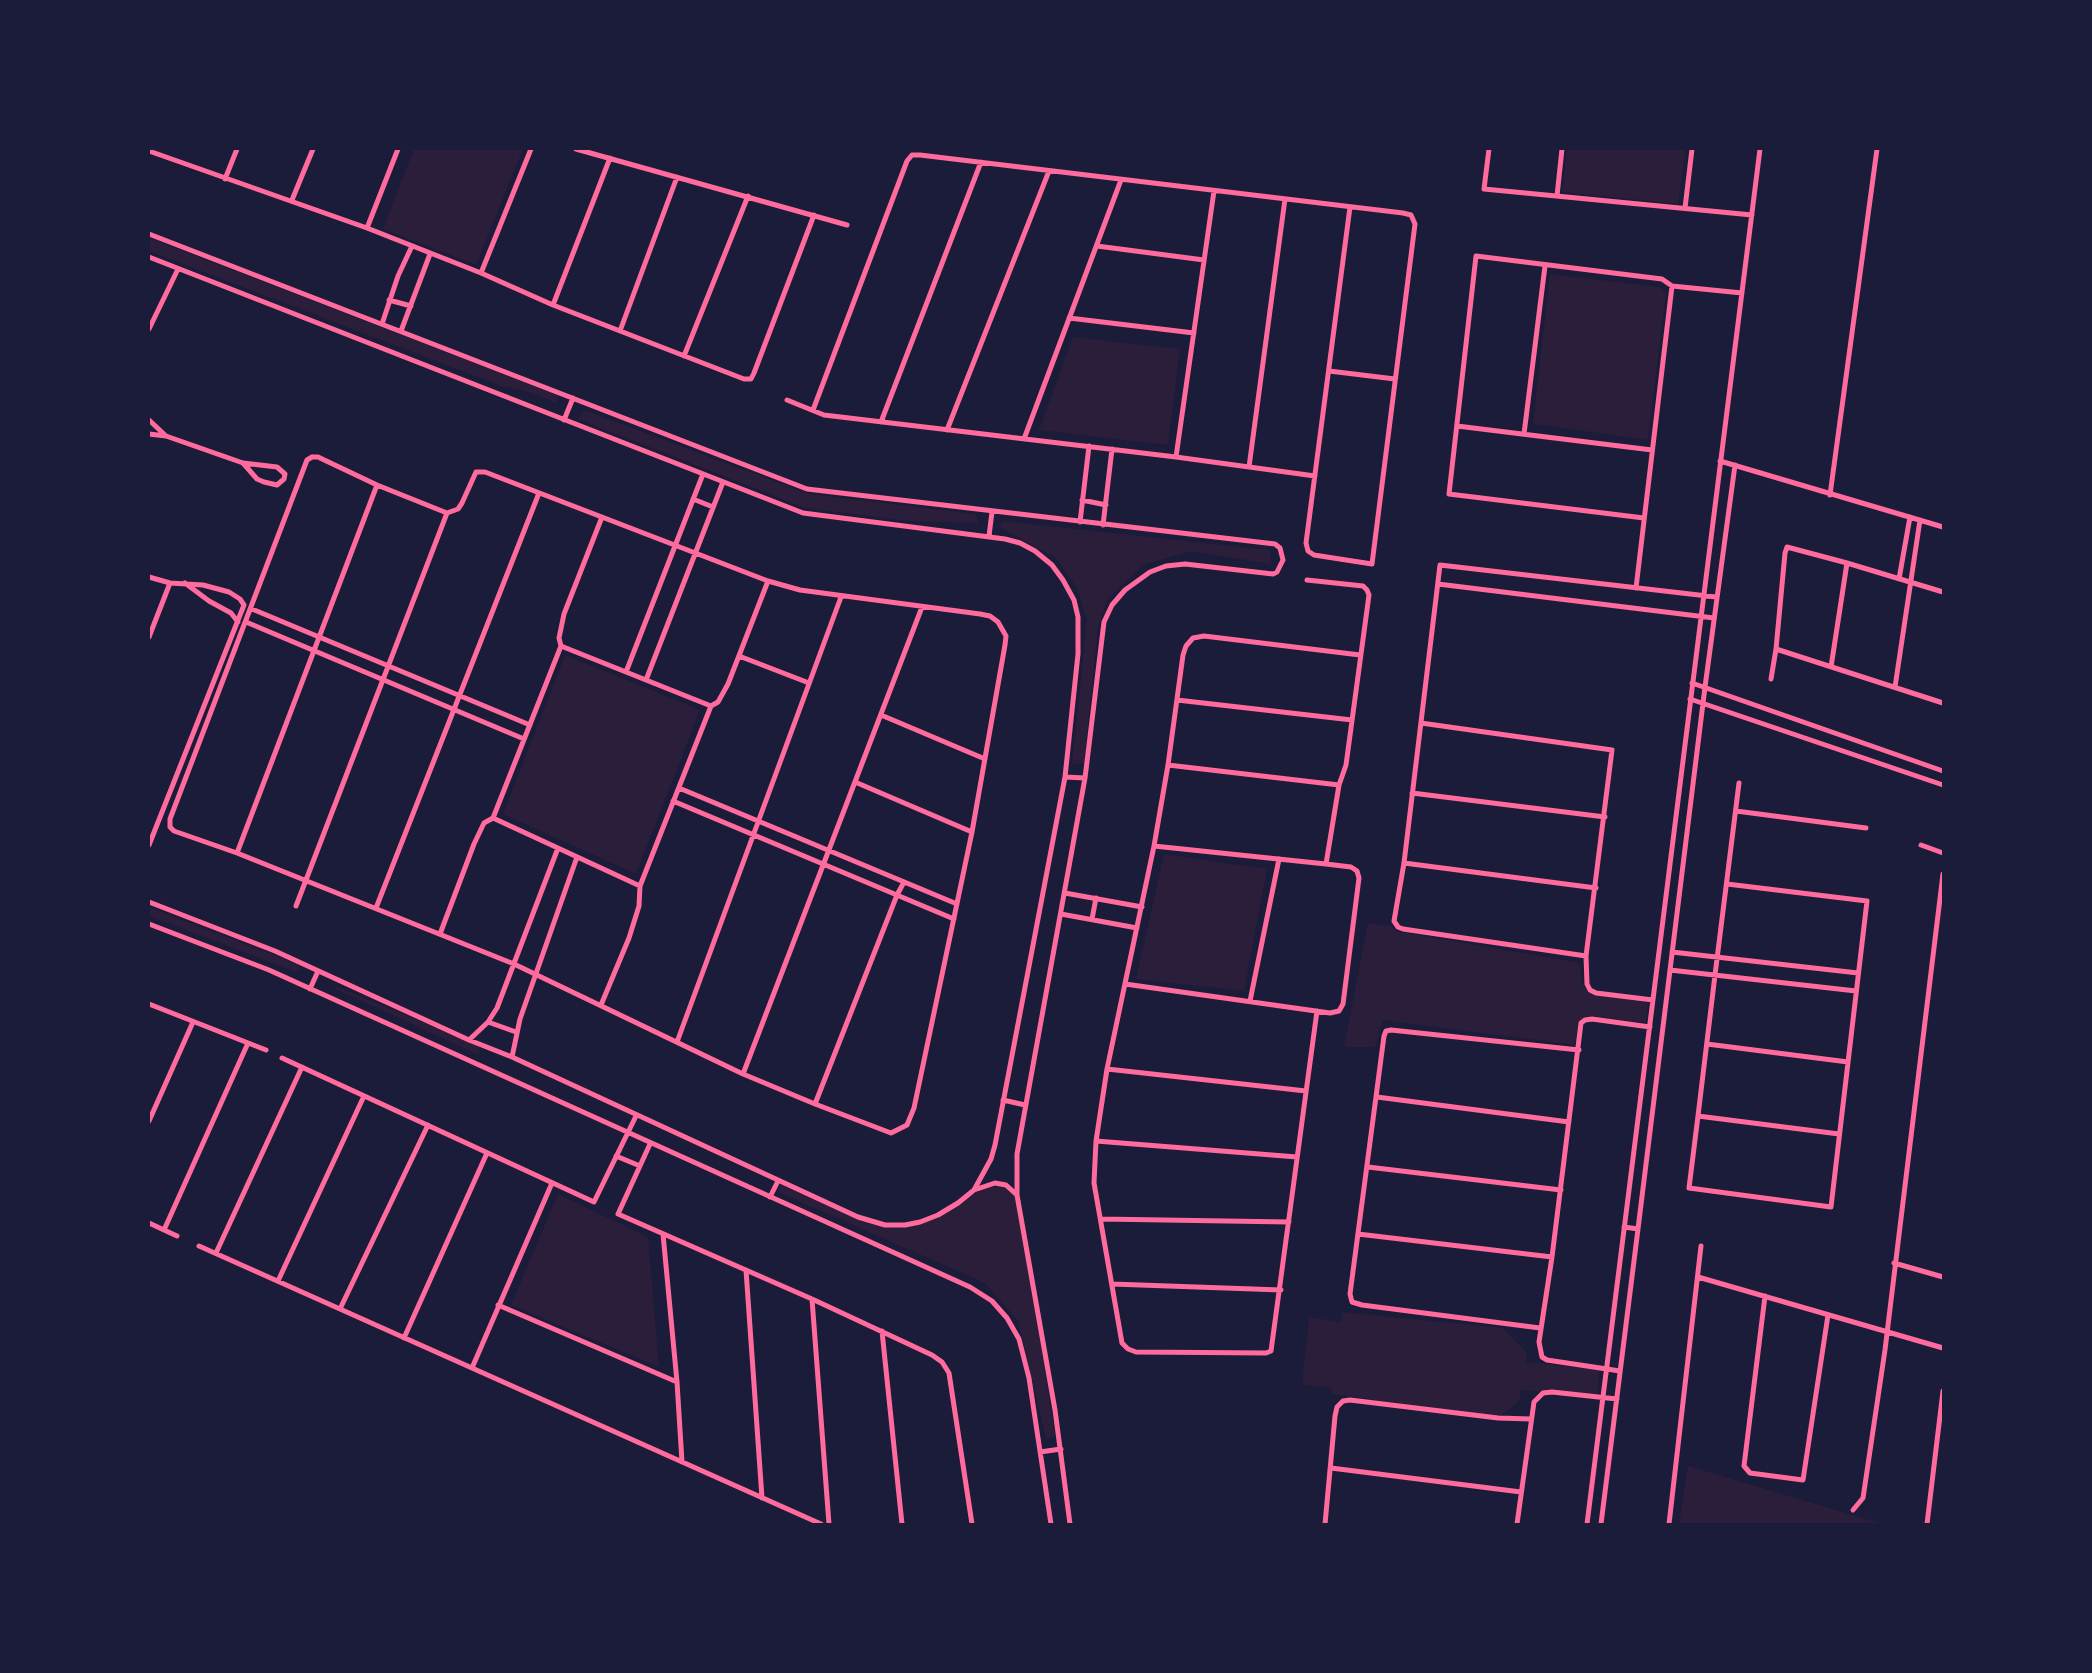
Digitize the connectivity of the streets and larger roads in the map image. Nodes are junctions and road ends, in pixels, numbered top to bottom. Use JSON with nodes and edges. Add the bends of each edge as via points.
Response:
{"nodes":[{"id":1,"x":237,"y":149,"type":"edge"},
{"id":2,"x":313,"y":149,"type":"edge"},
{"id":3,"x":398,"y":149,"type":"edge"},
{"id":4,"x":531,"y":149,"type":"edge"},
{"id":5,"x":576,"y":149,"type":"edge"},
{"id":6,"x":1489,"y":149,"type":"edge"},
{"id":7,"x":1562,"y":149,"type":"edge"},
{"id":8,"x":1692,"y":149,"type":"edge"},
{"id":9,"x":1760,"y":149,"type":"edge"},
{"id":10,"x":1877,"y":149,"type":"edge"},
{"id":11,"x":149,"y":151,"type":"edge"},
{"id":12,"x":159,"y":151,"type":"edge"},
{"id":13,"x":610,"y":158,"type":"junction"},
{"id":14,"x":981,"y":162,"type":"junction"},
{"id":15,"x":1049,"y":172,"type":"junction"},
{"id":16,"x":677,"y":177,"type":"junction"},
{"id":17,"x":225,"y":179,"type":"junction"},
{"id":18,"x":1121,"y":180,"type":"junction"},
{"id":19,"x":1214,"y":191,"type":"junction"},
{"id":20,"x":748,"y":196,"type":"junction"},
{"id":21,"x":1557,"y":196,"type":"junction"},
{"id":22,"x":1285,"y":199,"type":"junction"},
{"id":23,"x":292,"y":200,"type":"junction"},
{"id":24,"x":1350,"y":207,"type":"junction"},
{"id":25,"x":1685,"y":208,"type":"junction"},
{"id":26,"x":814,"y":215,"type":"junction"},
{"id":27,"x":1752,"y":215,"type":"junction"},
{"id":28,"x":847,"y":225,"type":"dead end"},
{"id":29,"x":367,"y":228,"type":"junction"},
{"id":30,"x":149,"y":234,"type":"edge"},
{"id":31,"x":412,"y":246,"type":"junction"},
{"id":32,"x":1097,"y":246,"type":"junction"},
{"id":33,"x":430,"y":254,"type":"junction"},
{"id":34,"x":149,"y":257,"type":"edge"},
{"id":35,"x":1204,"y":260,"type":"junction"},
{"id":36,"x":1545,"y":266,"type":"junction"},
{"id":37,"x":178,"y":269,"type":"junction"},
{"id":38,"x":481,"y":273,"type":"junction"},
{"id":39,"x":1672,"y":286,"type":"junction"},
{"id":40,"x":1742,"y":293,"type":"junction"},
{"id":41,"x":389,"y":300,"type":"junction"},
{"id":42,"x":553,"y":305,"type":"junction"},
{"id":43,"x":411,"y":306,"type":"junction"},
{"id":44,"x":1069,"y":318,"type":"junction"},
{"id":45,"x":382,"y":324,"type":"junction"},
{"id":46,"x":149,"y":329,"type":"edge"},
{"id":47,"x":401,"y":331,"type":"junction"},
{"id":48,"x":620,"y":331,"type":"junction"},
{"id":49,"x":1194,"y":333,"type":"junction"},
{"id":50,"x":684,"y":356,"type":"junction"},
{"id":51,"x":1329,"y":371,"type":"junction"},
{"id":52,"x":1395,"y":379,"type":"junction"},
{"id":53,"x":573,"y":398,"type":"junction"},
{"id":54,"x":787,"y":400,"type":"dead end"},
{"id":55,"x":813,"y":411,"type":"junction"},
{"id":56,"x":149,"y":420,"type":"edge"},
{"id":57,"x":564,"y":420,"type":"junction"},
{"id":58,"x":881,"y":422,"type":"junction"},
{"id":59,"x":1457,"y":426,"type":"junction"},
{"id":60,"x":947,"y":430,"type":"junction"},
{"id":61,"x":1524,"y":434,"type":"junction"},
{"id":62,"x":149,"y":435,"type":"edge"},
{"id":63,"x":166,"y":436,"type":"junction"},
{"id":64,"x":1024,"y":439,"type":"junction"},
{"id":65,"x":1089,"y":446,"type":"junction"},
{"id":66,"x":1112,"y":449,"type":"junction"},
{"id":67,"x":1652,"y":450,"type":"junction"},
{"id":68,"x":1176,"y":457,"type":"junction"},
{"id":69,"x":1720,"y":461,"type":"junction"},
{"id":70,"x":243,"y":463,"type":"junction"},
{"id":71,"x":1735,"y":465,"type":"junction"},
{"id":72,"x":1249,"y":467,"type":"junction"},
{"id":73,"x":702,"y":474,"type":"junction"},
{"id":74,"x":1315,"y":476,"type":"junction"},
{"id":75,"x":723,"y":482,"type":"junction"},
{"id":76,"x":377,"y":485,"type":"junction"},
{"id":77,"x":540,"y":493,"type":"junction"},
{"id":78,"x":1830,"y":494,"type":"junction"},
{"id":79,"x":693,"y":499,"type":"junction"},
{"id":80,"x":1082,"y":500,"type":"junction"},
{"id":81,"x":1106,"y":505,"type":"junction"},
{"id":82,"x":713,"y":508,"type":"junction"},
{"id":83,"x":992,"y":512,"type":"junction"},
{"id":84,"x":447,"y":513,"type":"junction"},
{"id":85,"x":602,"y":517,"type":"junction"},
{"id":86,"x":1910,"y":517,"type":"junction"},
{"id":87,"x":1644,"y":518,"type":"junction"},
{"id":88,"x":1920,"y":520,"type":"junction"},
{"id":89,"x":1080,"y":522,"type":"junction"},
{"id":90,"x":1103,"y":525,"type":"junction"},
{"id":91,"x":1943,"y":527,"type":"edge"},
{"id":92,"x":989,"y":536,"type":"junction"},
{"id":93,"x":675,"y":545,"type":"junction"},
{"id":94,"x":695,"y":553,"type":"junction"},
{"id":95,"x":1847,"y":563,"type":"junction"},
{"id":96,"x":149,"y":577,"type":"edge"},
{"id":97,"x":1899,"y":579,"type":"junction"},
{"id":98,"x":1307,"y":580,"type":"dead end"},
{"id":99,"x":768,"y":581,"type":"junction"},
{"id":100,"x":1911,"y":582,"type":"junction"},
{"id":101,"x":170,"y":583,"type":"junction"},
{"id":102,"x":184,"y":583,"type":"junction"},
{"id":103,"x":1438,"y":584,"type":"junction"},
{"id":104,"x":1636,"y":588,"type":"junction"},
{"id":105,"x":1943,"y":593,"type":"edge"},
{"id":106,"x":1703,"y":596,"type":"junction"},
{"id":107,"x":841,"y":597,"type":"junction"},
{"id":108,"x":1716,"y":597,"type":"junction"},
{"id":109,"x":922,"y":607,"type":"junction"},
{"id":110,"x":252,"y":609,"type":"junction"},
{"id":111,"x":1701,"y":617,"type":"junction"},
{"id":112,"x":1714,"y":618,"type":"junction"},
{"id":113,"x":238,"y":622,"type":"junction"},
{"id":114,"x":247,"y":622,"type":"junction"},
{"id":115,"x":149,"y":637,"type":"edge"},
{"id":116,"x":319,"y":637,"type":"junction"},
{"id":117,"x":561,"y":646,"type":"junction"},
{"id":118,"x":1776,"y":649,"type":"junction"},
{"id":119,"x":314,"y":651,"type":"junction"},
{"id":120,"x":1360,"y":655,"type":"junction"},
{"id":121,"x":739,"y":656,"type":"junction"},
{"id":122,"x":388,"y":666,"type":"junction"},
{"id":123,"x":1831,"y":667,"type":"junction"},
{"id":124,"x":626,"y":672,"type":"junction"},
{"id":125,"x":1771,"y":679,"type":"dead end"},
{"id":126,"x":383,"y":680,"type":"junction"},
{"id":127,"x":646,"y":680,"type":"junction"},
{"id":128,"x":809,"y":683,"type":"junction"},
{"id":129,"x":1692,"y":683,"type":"junction"},
{"id":130,"x":1704,"y":687,"type":"junction"},
{"id":131,"x":1895,"y":687,"type":"junction"},
{"id":132,"x":459,"y":696,"type":"junction"},
{"id":133,"x":1690,"y":699,"type":"junction"},
{"id":134,"x":1177,"y":700,"type":"junction"},
{"id":135,"x":1703,"y":703,"type":"junction"},
{"id":136,"x":1943,"y":703,"type":"edge"},
{"id":137,"x":711,"y":706,"type":"junction"},
{"id":138,"x":454,"y":709,"type":"junction"},
{"id":139,"x":881,"y":715,"type":"junction"},
{"id":140,"x":1352,"y":720,"type":"junction"},
{"id":141,"x":1802,"y":721,"type":"junction"},
{"id":142,"x":1421,"y":723,"type":"junction"},
{"id":143,"x":530,"y":725,"type":"junction"},
{"id":144,"x":1798,"y":736,"type":"junction"},
{"id":145,"x":524,"y":739,"type":"junction"},
{"id":146,"x":985,"y":759,"type":"junction"},
{"id":147,"x":1168,"y":765,"type":"junction"},
{"id":148,"x":1943,"y":771,"type":"edge"},
{"id":149,"x":1065,"y":777,"type":"junction"},
{"id":150,"x":1085,"y":778,"type":"junction"},
{"id":151,"x":855,"y":782,"type":"junction"},
{"id":152,"x":1739,"y":783,"type":"dead end"},
{"id":153,"x":1339,"y":785,"type":"junction"},
{"id":154,"x":1943,"y":785,"type":"edge"},
{"id":155,"x":679,"y":788,"type":"junction"},
{"id":156,"x":1412,"y":793,"type":"junction"},
{"id":157,"x":673,"y":801,"type":"junction"},
{"id":158,"x":1735,"y":811,"type":"junction"},
{"id":159,"x":1605,"y":817,"type":"junction"},
{"id":160,"x":493,"y":818,"type":"junction"},
{"id":161,"x":149,"y":821,"type":"edge"},
{"id":162,"x":758,"y":821,"type":"junction"},
{"id":163,"x":156,"y":824,"type":"junction"},
{"id":164,"x":1866,"y":828,"type":"dead end"},
{"id":165,"x":972,"y":832,"type":"junction"},
{"id":166,"x":753,"y":835,"type":"junction"},
{"id":167,"x":149,"y":845,"type":"edge"},
{"id":168,"x":1922,"y":845,"type":"dead end"},
{"id":169,"x":1154,"y":846,"type":"junction"},
{"id":170,"x":558,"y":848,"type":"junction"},
{"id":171,"x":829,"y":851,"type":"junction"},
{"id":172,"x":237,"y":853,"type":"junction"},
{"id":173,"x":1943,"y":853,"type":"edge"},
{"id":174,"x":577,"y":857,"type":"junction"},
{"id":175,"x":1279,"y":859,"type":"junction"},
{"id":176,"x":1404,"y":863,"type":"junction"},
{"id":177,"x":823,"y":864,"type":"junction"},
{"id":178,"x":1326,"y":864,"type":"junction"},
{"id":179,"x":1943,"y":874,"type":"edge"},
{"id":180,"x":305,"y":880,"type":"junction"},
{"id":181,"x":904,"y":882,"type":"junction"},
{"id":182,"x":1727,"y":884,"type":"junction"},
{"id":183,"x":640,"y":886,"type":"junction"},
{"id":184,"x":1596,"y":888,"type":"junction"},
{"id":185,"x":1065,"y":892,"type":"junction"},
{"id":186,"x":897,"y":895,"type":"junction"},
{"id":187,"x":1096,"y":898,"type":"junction"},
{"id":188,"x":149,"y":902,"type":"edge"},
{"id":189,"x":957,"y":904,"type":"junction"},
{"id":190,"x":296,"y":906,"type":"dead end"},
{"id":191,"x":1142,"y":907,"type":"junction"},
{"id":192,"x":376,"y":908,"type":"junction"},
{"id":193,"x":1061,"y":914,"type":"junction"},
{"id":194,"x":954,"y":919,"type":"junction"},
{"id":195,"x":1093,"y":919,"type":"junction"},
{"id":196,"x":149,"y":924,"type":"edge"},
{"id":197,"x":1137,"y":928,"type":"junction"},
{"id":198,"x":439,"y":934,"type":"junction"},
{"id":199,"x":1672,"y":952,"type":"junction"},
{"id":200,"x":1586,"y":956,"type":"junction"},
{"id":201,"x":1717,"y":957,"type":"junction"},
{"id":202,"x":514,"y":964,"type":"junction"},
{"id":203,"x":1670,"y":970,"type":"junction"},
{"id":204,"x":318,"y":971,"type":"junction"},
{"id":205,"x":1858,"y":973,"type":"junction"},
{"id":206,"x":537,"y":974,"type":"junction"},
{"id":207,"x":1715,"y":975,"type":"junction"},
{"id":208,"x":1125,"y":984,"type":"junction"},
{"id":209,"x":310,"y":989,"type":"junction"},
{"id":210,"x":1856,"y":991,"type":"junction"},
{"id":211,"x":1653,"y":1000,"type":"junction"},
{"id":212,"x":1250,"y":1001,"type":"junction"},
{"id":213,"x":149,"y":1004,"type":"edge"},
{"id":214,"x":601,"y":1005,"type":"junction"},
{"id":215,"x":1317,"y":1011,"type":"junction"},
{"id":216,"x":193,"y":1022,"type":"junction"},
{"id":217,"x":488,"y":1022,"type":"junction"},
{"id":218,"x":1650,"y":1027,"type":"junction"},
{"id":219,"x":516,"y":1032,"type":"junction"},
{"id":220,"x":470,"y":1040,"type":"junction"},
{"id":221,"x":677,"y":1042,"type":"junction"},
{"id":222,"x":248,"y":1043,"type":"junction"},
{"id":223,"x":1707,"y":1044,"type":"junction"},
{"id":224,"x":266,"y":1050,"type":"dead end"},
{"id":225,"x":1579,"y":1050,"type":"junction"},
{"id":226,"x":512,"y":1057,"type":"junction"},
{"id":227,"x":282,"y":1058,"type":"dead end"},
{"id":228,"x":1848,"y":1062,"type":"junction"},
{"id":229,"x":302,"y":1067,"type":"junction"},
{"id":230,"x":1107,"y":1069,"type":"junction"},
{"id":231,"x":743,"y":1074,"type":"junction"},
{"id":232,"x":1306,"y":1091,"type":"junction"},
{"id":233,"x":364,"y":1096,"type":"junction"},
{"id":234,"x":1377,"y":1097,"type":"junction"},
{"id":235,"x":1003,"y":1100,"type":"junction"},
{"id":236,"x":815,"y":1104,"type":"junction"},
{"id":237,"x":1025,"y":1105,"type":"junction"},
{"id":238,"x":636,"y":1116,"type":"junction"},
{"id":239,"x":1698,"y":1116,"type":"junction"},
{"id":240,"x":149,"y":1121,"type":"edge"},
{"id":241,"x":1569,"y":1122,"type":"junction"},
{"id":242,"x":428,"y":1125,"type":"junction"},
{"id":243,"x":627,"y":1133,"type":"junction"},
{"id":244,"x":1839,"y":1134,"type":"junction"},
{"id":245,"x":1096,"y":1141,"type":"junction"},
{"id":246,"x":650,"y":1144,"type":"junction"},
{"id":247,"x":487,"y":1153,"type":"junction"},
{"id":248,"x":616,"y":1156,"type":"junction"},
{"id":249,"x":1297,"y":1157,"type":"junction"},
{"id":250,"x":640,"y":1166,"type":"junction"},
{"id":251,"x":1368,"y":1167,"type":"junction"},
{"id":252,"x":778,"y":1181,"type":"junction"},
{"id":253,"x":552,"y":1183,"type":"junction"},
{"id":254,"x":974,"y":1190,"type":"junction"},
{"id":255,"x":1561,"y":1190,"type":"junction"},
{"id":256,"x":1017,"y":1195,"type":"junction"},
{"id":257,"x":770,"y":1198,"type":"junction"},
{"id":258,"x":1101,"y":1219,"type":"junction"},
{"id":259,"x":1289,"y":1222,"type":"junction"},
{"id":260,"x":149,"y":1223,"type":"edge"},
{"id":261,"x":1624,"y":1227,"type":"junction"},
{"id":262,"x":1638,"y":1229,"type":"junction"},
{"id":263,"x":164,"y":1230,"type":"junction"},
{"id":264,"x":663,"y":1234,"type":"junction"},
{"id":265,"x":1358,"y":1234,"type":"junction"},
{"id":266,"x":177,"y":1236,"type":"dead end"},
{"id":267,"x":199,"y":1245,"type":"dead end"},
{"id":268,"x":1701,"y":1246,"type":"dead end"},
{"id":269,"x":216,"y":1253,"type":"junction"},
{"id":270,"x":1552,"y":1257,"type":"junction"},
{"id":271,"x":1894,"y":1263,"type":"junction"},
{"id":272,"x":746,"y":1270,"type":"junction"},
{"id":273,"x":1698,"y":1277,"type":"junction"},
{"id":274,"x":1943,"y":1277,"type":"edge"},
{"id":275,"x":278,"y":1281,"type":"junction"},
{"id":276,"x":1112,"y":1284,"type":"junction"},
{"id":277,"x":1280,"y":1290,"type":"junction"},
{"id":278,"x":1765,"y":1296,"type":"junction"},
{"id":279,"x":812,"y":1299,"type":"junction"},
{"id":280,"x":498,"y":1305,"type":"junction"},
{"id":281,"x":340,"y":1309,"type":"junction"},
{"id":282,"x":1828,"y":1315,"type":"junction"},
{"id":283,"x":1540,"y":1328,"type":"junction"},
{"id":284,"x":881,"y":1331,"type":"junction"},
{"id":285,"x":1885,"y":1332,"type":"junction"},
{"id":286,"x":404,"y":1338,"type":"junction"},
{"id":287,"x":1943,"y":1348,"type":"edge"},
{"id":288,"x":472,"y":1368,"type":"junction"},
{"id":289,"x":1606,"y":1368,"type":"junction"},
{"id":290,"x":1620,"y":1371,"type":"junction"},
{"id":291,"x":677,"y":1382,"type":"junction"},
{"id":292,"x":1943,"y":1391,"type":"edge"},
{"id":293,"x":1602,"y":1398,"type":"junction"},
{"id":294,"x":1617,"y":1399,"type":"junction"},
{"id":295,"x":1531,"y":1419,"type":"junction"},
{"id":296,"x":1061,"y":1449,"type":"junction"},
{"id":297,"x":1040,"y":1452,"type":"junction"},
{"id":298,"x":682,"y":1462,"type":"junction"},
{"id":299,"x":1331,"y":1468,"type":"junction"},
{"id":300,"x":1521,"y":1492,"type":"junction"},
{"id":301,"x":762,"y":1498,"type":"junction"},
{"id":302,"x":1853,"y":1510,"type":"dead end"},
{"id":303,"x":821,"y":1524,"type":"edge"},
{"id":304,"x":829,"y":1524,"type":"edge"},
{"id":305,"x":902,"y":1524,"type":"edge"},
{"id":306,"x":972,"y":1524,"type":"edge"},
{"id":307,"x":1051,"y":1524,"type":"edge"},
{"id":308,"x":1070,"y":1524,"type":"edge"},
{"id":309,"x":1325,"y":1524,"type":"edge"},
{"id":310,"x":1517,"y":1524,"type":"edge"},
{"id":311,"x":1587,"y":1524,"type":"edge"},
{"id":312,"x":1601,"y":1524,"type":"edge"},
{"id":313,"x":1669,"y":1524,"type":"edge"},
{"id":314,"x":1927,"y":1524,"type":"edge"}],
"edges":[{"from":1,"to":17,"type":"street"},
{"from":2,"to":23,"type":"street"},
{"from":3,"to":29,"type":"street"},
{"from":4,"to":38,"type":"street"},
{"from":5,"to":13,"type":"street"},
{"from":6,"to":21,"type":"street","via":[[1484,189]]},
{"from":7,"to":21,"type":"street"},
{"from":8,"to":25,"type":"street"},
{"from":9,"to":27,"type":"street"},
{"from":10,"to":78,"type":"street"},
{"from":11,"to":12,"type":"street"},
{"from":12,"to":17,"type":"street"},
{"from":13,"to":16,"type":"street"},
{"from":13,"to":42,"type":"street"},
{"from":14,"to":15,"type":"street"},
{"from":14,"to":55,"type":"street","via":[[920,155],[907,161]]},
{"from":14,"to":58,"type":"street"},
{"from":15,"to":18,"type":"street"},
{"from":15,"to":60,"type":"street"},
{"from":16,"to":20,"type":"street"},
{"from":16,"to":48,"type":"street"},
{"from":17,"to":23,"type":"street"},
{"from":18,"to":19,"type":"street"},
{"from":18,"to":32,"type":"street"},
{"from":19,"to":22,"type":"street"},
{"from":19,"to":35,"type":"street"},
{"from":20,"to":26,"type":"street"},
{"from":20,"to":50,"type":"street"},
{"from":21,"to":25,"type":"street"},
{"from":22,"to":24,"type":"street"},
{"from":22,"to":72,"type":"street"},
{"from":23,"to":29,"type":"street"},
{"from":24,"to":51,"type":"street"},
{"from":24,"to":52,"type":"street","via":[[1404,213],[1411,215],[1415,224]]},
{"from":25,"to":27,"type":"street"},
{"from":26,"to":28,"type":"street"},
{"from":26,"to":50,"type":"street","via":[[751,379]]},
{"from":27,"to":40,"type":"street"},
{"from":29,"to":31,"type":"street"},
{"from":30,"to":45,"type":"street"},
{"from":31,"to":33,"type":"street"},
{"from":31,"to":41,"type":"street"},
{"from":32,"to":35,"type":"street"},
{"from":32,"to":44,"type":"street"},
{"from":33,"to":38,"type":"street"},
{"from":33,"to":43,"type":"street"},
{"from":34,"to":37,"type":"street"},
{"from":35,"to":49,"type":"street"},
{"from":36,"to":39,"type":"street","via":[[1662,279]]},
{"from":36,"to":59,"type":"street","via":[[1476,256]]},
{"from":36,"to":61,"type":"street"},
{"from":37,"to":46,"type":"street"},
{"from":37,"to":57,"type":"street"},
{"from":38,"to":42,"type":"street"},
{"from":39,"to":40,"type":"street"},
{"from":39,"to":67,"type":"street"},
{"from":40,"to":69,"type":"street"},
{"from":41,"to":43,"type":"street"},
{"from":41,"to":45,"type":"street"},
{"from":42,"to":48,"type":"street"},
{"from":43,"to":47,"type":"street"},
{"from":44,"to":49,"type":"street"},
{"from":44,"to":64,"type":"street"},
{"from":45,"to":47,"type":"street"},
{"from":47,"to":53,"type":"street"},
{"from":48,"to":50,"type":"street"},
{"from":49,"to":68,"type":"street"},
{"from":51,"to":52,"type":"street"},
{"from":51,"to":74,"type":"street"},
{"from":52,"to":74,"type":"street","via":[[1372,564],[1308,551]]},
{"from":53,"to":57,"type":"street"},
{"from":53,"to":83,"type":"street","via":[[807,489]]},
{"from":54,"to":55,"type":"street"},
{"from":55,"to":58,"type":"street"},
{"from":56,"to":63,"type":"street"},
{"from":57,"to":73,"type":"street"},
{"from":58,"to":60,"type":"street"},
{"from":59,"to":61,"type":"street"},
{"from":59,"to":87,"type":"street","via":[[1449,494]]},
{"from":60,"to":64,"type":"street"},
{"from":61,"to":67,"type":"street"},
{"from":62,"to":63,"type":"street"},
{"from":63,"to":70,"type":"street"},
{"from":64,"to":65,"type":"street"},
{"from":65,"to":66,"type":"street"},
{"from":65,"to":80,"type":"street"},
{"from":66,"to":68,"type":"street"},
{"from":66,"to":81,"type":"street"},
{"from":67,"to":87,"type":"street"},
{"from":68,"to":72,"type":"street"},
{"from":69,"to":71,"type":"street"},
{"from":69,"to":106,"type":"street"},
{"from":70,"to":70,"type":"street","via":[[264,482],[277,485],[285,479],[277,467]]},
{"from":71,"to":78,"type":"street"},
{"from":71,"to":108,"type":"street"},
{"from":72,"to":74,"type":"street"},
{"from":73,"to":75,"type":"street"},
{"from":73,"to":79,"type":"street"},
{"from":75,"to":82,"type":"street"},
{"from":75,"to":92,"type":"street","via":[[803,513]]},
{"from":76,"to":84,"type":"street"},
{"from":76,"to":110,"type":"street","via":[[318,457],[307,460]]},
{"from":76,"to":116,"type":"street"},
{"from":77,"to":84,"type":"street","via":[[479,471],[458,509]]},
{"from":77,"to":85,"type":"street"},
{"from":77,"to":132,"type":"street"},
{"from":78,"to":86,"type":"street"},
{"from":79,"to":82,"type":"street"},
{"from":79,"to":93,"type":"street"},
{"from":80,"to":81,"type":"street"},
{"from":80,"to":89,"type":"street"},
{"from":81,"to":90,"type":"street"},
{"from":82,"to":94,"type":"street"},
{"from":83,"to":89,"type":"street"},
{"from":83,"to":92,"type":"street"},
{"from":84,"to":122,"type":"street"},
{"from":85,"to":93,"type":"street"},
{"from":85,"to":117,"type":"street","via":[[565,614]]},
{"from":86,"to":88,"type":"street"},
{"from":86,"to":97,"type":"street"},
{"from":87,"to":104,"type":"street"},
{"from":88,"to":91,"type":"street"},
{"from":88,"to":100,"type":"street"},
{"from":89,"to":90,"type":"street"},
{"from":90,"to":150,"type":"street","via":[[1275,544],[1283,561],[1273,574],[1166,566],[1125,590],[1104,622]]},
{"from":92,"to":149,"type":"street","via":[[1035,551],[1052,565],[1074,600],[1079,635]]},
{"from":93,"to":94,"type":"street"},
{"from":93,"to":124,"type":"street"},
{"from":94,"to":99,"type":"street"},
{"from":94,"to":127,"type":"street"},
{"from":95,"to":97,"type":"street"},
{"from":95,"to":118,"type":"street","via":[[1787,547]]},
{"from":95,"to":123,"type":"street"},
{"from":96,"to":101,"type":"street"},
{"from":97,"to":100,"type":"street"},
{"from":98,"to":120,"type":"street","via":[[1367,590]]},
{"from":99,"to":107,"type":"street"},
{"from":99,"to":121,"type":"street"},
{"from":100,"to":105,"type":"street"},
{"from":100,"to":131,"type":"street"},
{"from":101,"to":102,"type":"street"},
{"from":101,"to":115,"type":"street"},
{"from":102,"to":113,"type":"street","via":[[232,613]]},
{"from":102,"to":113,"type":"street","via":[[229,592],[240,599],[244,605]]},
{"from":103,"to":104,"type":"street","via":[[1440,565]]},
{"from":103,"to":111,"type":"street"},
{"from":103,"to":142,"type":"street"},
{"from":104,"to":106,"type":"street"},
{"from":106,"to":108,"type":"street"},
{"from":106,"to":111,"type":"street"},
{"from":107,"to":109,"type":"street"},
{"from":107,"to":128,"type":"street"},
{"from":108,"to":112,"type":"street"},
{"from":109,"to":139,"type":"street"},
{"from":109,"to":146,"type":"street","via":[[990,616],[1006,636]]},
{"from":110,"to":114,"type":"street"},
{"from":110,"to":116,"type":"street"},
{"from":111,"to":112,"type":"street"},
{"from":111,"to":129,"type":"street"},
{"from":112,"to":130,"type":"street"},
{"from":113,"to":163,"type":"street"},
{"from":114,"to":119,"type":"street"},
{"from":114,"to":172,"type":"street","via":[[170,819],[174,831]]},
{"from":116,"to":119,"type":"street"},
{"from":116,"to":122,"type":"street"},
{"from":117,"to":124,"type":"street"},
{"from":117,"to":143,"type":"street"},
{"from":118,"to":123,"type":"street"},
{"from":118,"to":125,"type":"street"},
{"from":119,"to":126,"type":"street"},
{"from":119,"to":172,"type":"street"},
{"from":120,"to":134,"type":"street","via":[[1194,638],[1183,655]]},
{"from":120,"to":140,"type":"street"},
{"from":121,"to":128,"type":"street"},
{"from":121,"to":137,"type":"street","via":[[718,702]]},
{"from":122,"to":126,"type":"street"},
{"from":122,"to":132,"type":"street"},
{"from":123,"to":131,"type":"street"},
{"from":124,"to":127,"type":"street"},
{"from":126,"to":138,"type":"street"},
{"from":126,"to":180,"type":"street"},
{"from":127,"to":137,"type":"street"},
{"from":128,"to":162,"type":"street"},
{"from":129,"to":130,"type":"street"},
{"from":129,"to":133,"type":"street"},
{"from":130,"to":135,"type":"street"},
{"from":130,"to":141,"type":"street"},
{"from":131,"to":136,"type":"street"},
{"from":132,"to":138,"type":"street"},
{"from":132,"to":143,"type":"street"},
{"from":133,"to":135,"type":"street"},
{"from":133,"to":211,"type":"street"},
{"from":134,"to":140,"type":"street"},
{"from":134,"to":147,"type":"street"},
{"from":135,"to":144,"type":"street"},
{"from":135,"to":199,"type":"street"},
{"from":137,"to":155,"type":"street"},
{"from":138,"to":145,"type":"street"},
{"from":138,"to":192,"type":"street"},
{"from":139,"to":146,"type":"street"},
{"from":139,"to":151,"type":"street"},
{"from":140,"to":153,"type":"street"},
{"from":141,"to":144,"type":"street","via":[[1807,732]]},
{"from":141,"to":148,"type":"street"},
{"from":142,"to":156,"type":"street"},
{"from":142,"to":159,"type":"street","via":[[1612,750]]},
{"from":143,"to":145,"type":"street"},
{"from":144,"to":154,"type":"street"},
{"from":145,"to":160,"type":"street"},
{"from":146,"to":165,"type":"street"},
{"from":147,"to":153,"type":"street"},
{"from":147,"to":169,"type":"street"},
{"from":149,"to":150,"type":"street"},
{"from":149,"to":235,"type":"street"},
{"from":150,"to":185,"type":"street"},
{"from":151,"to":165,"type":"street"},
{"from":151,"to":171,"type":"street"},
{"from":152,"to":158,"type":"street"},
{"from":153,"to":178,"type":"street"},
{"from":155,"to":157,"type":"street"},
{"from":155,"to":162,"type":"street"},
{"from":156,"to":159,"type":"street"},
{"from":156,"to":176,"type":"street"},
{"from":157,"to":166,"type":"street"},
{"from":157,"to":183,"type":"street"},
{"from":158,"to":164,"type":"street"},
{"from":158,"to":182,"type":"street"},
{"from":159,"to":184,"type":"street"},
{"from":160,"to":170,"type":"street"},
{"from":160,"to":198,"type":"street","via":[[484,822]]},
{"from":161,"to":163,"type":"street"},
{"from":162,"to":166,"type":"street"},
{"from":162,"to":171,"type":"street"},
{"from":163,"to":167,"type":"street"},
{"from":165,"to":189,"type":"street"},
{"from":166,"to":177,"type":"street"},
{"from":166,"to":221,"type":"street"},
{"from":168,"to":173,"type":"street"},
{"from":169,"to":175,"type":"street"},
{"from":169,"to":191,"type":"street"},
{"from":170,"to":174,"type":"street"},
{"from":170,"to":202,"type":"street"},
{"from":171,"to":177,"type":"street"},
{"from":171,"to":181,"type":"street"},
{"from":172,"to":180,"type":"street"},
{"from":174,"to":183,"type":"street"},
{"from":174,"to":206,"type":"street"},
{"from":175,"to":178,"type":"street"},
{"from":175,"to":212,"type":"street"},
{"from":176,"to":184,"type":"street"},
{"from":176,"to":200,"type":"street","via":[[1395,921],[1398,927]]},
{"from":177,"to":186,"type":"street"},
{"from":177,"to":231,"type":"street"},
{"from":178,"to":215,"type":"street","via":[[1351,867],[1359,878],[1343,1003],[1339,1012]]},
{"from":179,"to":271,"type":"street"},
{"from":180,"to":190,"type":"street"},
{"from":180,"to":192,"type":"street"},
{"from":181,"to":186,"type":"street"},
{"from":181,"to":189,"type":"street"},
{"from":182,"to":201,"type":"street"},
{"from":182,"to":205,"type":"street","via":[[1867,901]]},
{"from":183,"to":214,"type":"street","via":[[629,938]]},
{"from":184,"to":200,"type":"street"},
{"from":185,"to":187,"type":"street"},
{"from":185,"to":193,"type":"street"},
{"from":186,"to":194,"type":"street"},
{"from":186,"to":236,"type":"street"},
{"from":187,"to":191,"type":"street"},
{"from":187,"to":195,"type":"street"},
{"from":188,"to":204,"type":"street"},
{"from":189,"to":194,"type":"street"},
{"from":191,"to":197,"type":"street"},
{"from":192,"to":198,"type":"street"},
{"from":193,"to":195,"type":"street"},
{"from":193,"to":237,"type":"street"},
{"from":194,"to":236,"type":"street","via":[[907,1125],[891,1133]]},
{"from":195,"to":197,"type":"street"},
{"from":196,"to":209,"type":"street"},
{"from":197,"to":208,"type":"street"},
{"from":198,"to":202,"type":"street"},
{"from":199,"to":201,"type":"street"},
{"from":199,"to":203,"type":"street"},
{"from":200,"to":211,"type":"street","via":[[1590,990]]},
{"from":201,"to":205,"type":"street"},
{"from":201,"to":207,"type":"street"},
{"from":202,"to":206,"type":"street"},
{"from":202,"to":217,"type":"street"},
{"from":203,"to":207,"type":"street"},
{"from":203,"to":262,"type":"street"},
{"from":204,"to":209,"type":"street"},
{"from":204,"to":220,"type":"street"},
{"from":205,"to":210,"type":"street"},
{"from":206,"to":214,"type":"street"},
{"from":206,"to":219,"type":"street"},
{"from":207,"to":210,"type":"street"},
{"from":207,"to":223,"type":"street"},
{"from":208,"to":212,"type":"street"},
{"from":208,"to":230,"type":"street"},
{"from":209,"to":243,"type":"street"},
{"from":210,"to":228,"type":"street"},
{"from":211,"to":218,"type":"street"},
{"from":212,"to":215,"type":"street"},
{"from":213,"to":216,"type":"street"},
{"from":214,"to":221,"type":"street"},
{"from":215,"to":232,"type":"street"},
{"from":216,"to":222,"type":"street"},
{"from":216,"to":240,"type":"street"},
{"from":217,"to":219,"type":"street"},
{"from":217,"to":220,"type":"street"},
{"from":218,"to":225,"type":"street","via":[[1585,1020]]},
{"from":218,"to":261,"type":"street"},
{"from":219,"to":226,"type":"street"},
{"from":220,"to":226,"type":"street"},
{"from":221,"to":231,"type":"street"},
{"from":222,"to":224,"type":"street"},
{"from":222,"to":263,"type":"street"},
{"from":223,"to":228,"type":"street"},
{"from":223,"to":239,"type":"street"},
{"from":225,"to":234,"type":"street","via":[[1386,1031]]},
{"from":225,"to":241,"type":"street"},
{"from":226,"to":238,"type":"street"},
{"from":227,"to":229,"type":"street"},
{"from":228,"to":244,"type":"street"},
{"from":229,"to":233,"type":"street"},
{"from":229,"to":269,"type":"street"},
{"from":230,"to":232,"type":"street"},
{"from":230,"to":245,"type":"street"},
{"from":231,"to":236,"type":"street"},
{"from":232,"to":249,"type":"street"},
{"from":233,"to":242,"type":"street"},
{"from":233,"to":275,"type":"street"},
{"from":234,"to":241,"type":"street"},
{"from":234,"to":251,"type":"street"},
{"from":235,"to":237,"type":"street"},
{"from":235,"to":254,"type":"street","via":[[991,1159]]},
{"from":237,"to":256,"type":"street","via":[[1017,1154]]},
{"from":238,"to":243,"type":"street"},
{"from":238,"to":252,"type":"street"},
{"from":239,"to":244,"type":"street"},
{"from":239,"to":244,"type":"street","via":[[1689,1188],[1831,1207]]},
{"from":241,"to":255,"type":"street"},
{"from":242,"to":247,"type":"street"},
{"from":242,"to":281,"type":"street"},
{"from":243,"to":246,"type":"street"},
{"from":243,"to":248,"type":"street"},
{"from":245,"to":249,"type":"street"},
{"from":245,"to":258,"type":"street","via":[[1094,1183]]},
{"from":246,"to":250,"type":"street"},
{"from":246,"to":257,"type":"street"},
{"from":247,"to":253,"type":"street"},
{"from":247,"to":286,"type":"street"},
{"from":248,"to":250,"type":"street"},
{"from":248,"to":253,"type":"street","via":[[593,1202]]},
{"from":249,"to":259,"type":"street"},
{"from":250,"to":264,"type":"street","via":[[618,1214]]},
{"from":251,"to":255,"type":"street"},
{"from":251,"to":265,"type":"street"},
{"from":252,"to":254,"type":"street","via":[[885,1226],[937,1215]]},
{"from":252,"to":257,"type":"street"},
{"from":253,"to":280,"type":"street"},
{"from":254,"to":256,"type":"street","via":[[995,1183],[1006,1185]]},
{"from":255,"to":270,"type":"street"},
{"from":256,"to":296,"type":"street"},
{"from":257,"to":297,"type":"street","via":[[992,1301],[1019,1339]]},
{"from":258,"to":259,"type":"street"},
{"from":258,"to":276,"type":"street"},
{"from":259,"to":277,"type":"street"},
{"from":260,"to":263,"type":"street"},
{"from":261,"to":262,"type":"street"},
{"from":261,"to":289,"type":"street"},
{"from":262,"to":290,"type":"street"},
{"from":263,"to":266,"type":"street"},
{"from":264,"to":272,"type":"street"},
{"from":264,"to":291,"type":"street"},
{"from":265,"to":270,"type":"street"},
{"from":265,"to":283,"type":"street","via":[[1352,1302]]},
{"from":267,"to":269,"type":"street"},
{"from":268,"to":273,"type":"street"},
{"from":269,"to":275,"type":"street"},
{"from":270,"to":283,"type":"street"},
{"from":271,"to":274,"type":"street"},
{"from":271,"to":285,"type":"street"},
{"from":272,"to":279,"type":"street"},
{"from":272,"to":301,"type":"street"},
{"from":273,"to":278,"type":"street"},
{"from":273,"to":313,"type":"street"},
{"from":275,"to":281,"type":"street"},
{"from":276,"to":277,"type":"street"},
{"from":276,"to":277,"type":"street","via":[[1122,1343],[1136,1352],[1271,1351]]},
{"from":278,"to":282,"type":"street"},
{"from":278,"to":282,"type":"street","via":[[1744,1466],[1750,1473],[1800,1481],[1805,1477]]},
{"from":279,"to":284,"type":"street"},
{"from":279,"to":304,"type":"street"},
{"from":280,"to":288,"type":"street"},
{"from":280,"to":291,"type":"street"},
{"from":281,"to":286,"type":"street"},
{"from":282,"to":285,"type":"street"},
{"from":283,"to":289,"type":"street","via":[[1542,1357]]},
{"from":284,"to":305,"type":"street"},
{"from":284,"to":306,"type":"street","via":[[932,1355],[949,1373]]},
{"from":285,"to":287,"type":"street"},
{"from":285,"to":302,"type":"street","via":[[1863,1498]]},
{"from":286,"to":288,"type":"street"},
{"from":288,"to":298,"type":"street"},
{"from":289,"to":290,"type":"street"},
{"from":289,"to":293,"type":"street"},
{"from":290,"to":294,"type":"street"},
{"from":291,"to":298,"type":"street"},
{"from":292,"to":314,"type":"street"},
{"from":293,"to":294,"type":"street"},
{"from":293,"to":295,"type":"street","via":[[1543,1393],[1534,1402]]},
{"from":293,"to":311,"type":"street"},
{"from":294,"to":312,"type":"street"},
{"from":295,"to":299,"type":"street","via":[[1343,1401],[1335,1416]]},
{"from":295,"to":300,"type":"street"},
{"from":296,"to":297,"type":"street"},
{"from":296,"to":308,"type":"street"},
{"from":297,"to":307,"type":"street"},
{"from":298,"to":301,"type":"street"},
{"from":299,"to":300,"type":"street"},
{"from":299,"to":309,"type":"street"},
{"from":300,"to":310,"type":"street"},
{"from":301,"to":303,"type":"street"}]}
